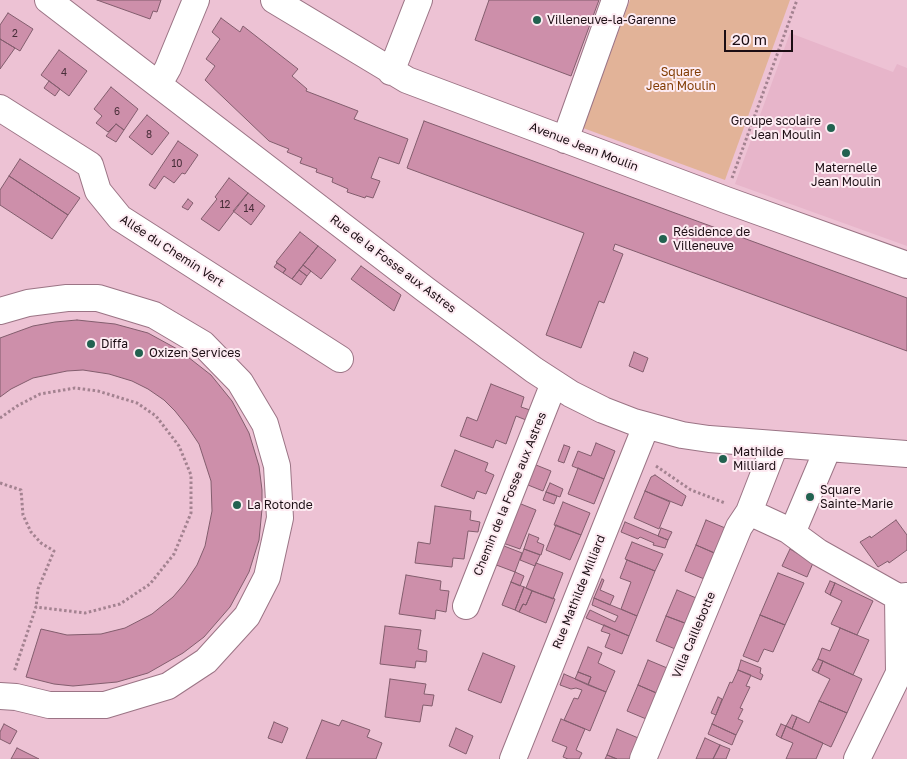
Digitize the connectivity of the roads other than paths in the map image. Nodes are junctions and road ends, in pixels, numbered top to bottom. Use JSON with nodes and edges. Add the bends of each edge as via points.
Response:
{"nodes":[{"id":1,"x":48,"y":0,"type":"edge"},
{"id":2,"x":196,"y":0,"type":"edge"},
{"id":3,"x":274,"y":0,"type":"edge"},
{"id":4,"x":419,"y":0,"type":"edge"},
{"id":5,"x":615,"y":0,"type":"edge"},
{"id":6,"x":391,"y":72,"type":"junction"},
{"id":7,"x":158,"y":84,"type":"junction"},
{"id":8,"x":0,"y":108,"type":"edge"},
{"id":9,"x":565,"y":140,"type":"junction"},
{"id":10,"x":907,"y":265,"type":"edge"},
{"id":11,"x":0,"y":311,"type":"edge"},
{"id":12,"x":340,"y":360,"type":"dead end"},
{"id":13,"x":554,"y":383,"type":"junction"},
{"id":14,"x":646,"y":426,"type":"junction"},
{"id":15,"x":775,"y":444,"type":"junction"},
{"id":16,"x":828,"y":448,"type":"junction"},
{"id":17,"x":907,"y":454,"type":"edge"},
{"id":18,"x":749,"y":512,"type":"junction"},
{"id":19,"x":788,"y":530,"type":"junction"},
{"id":20,"x":903,"y":597,"type":"edge"},
{"id":21,"x":466,"y":606,"type":"dead end"},
{"id":22,"x":4,"y":696,"type":"edge"},
{"id":23,"x":513,"y":759,"type":"edge"},
{"id":24,"x":642,"y":759,"type":"edge"},
{"id":25,"x":655,"y":759,"type":"edge"},
{"id":26,"x":857,"y":759,"type":"edge"}],
"edges":[{"from":1,"to":7,"type":"street","name":"Rue de la Fosse aux Astres"},
{"from":2,"to":7,"type":"street","via":[[168,68]]},
{"from":3,"to":6,"type":"street","name":"Avenue Jean Moulin"},
{"from":4,"to":6,"type":"street"},
{"from":5,"to":9,"type":"street"},
{"from":6,"to":9,"type":"street","name":"Avenue Jean Moulin"},
{"from":7,"to":13,"type":"street","name":"Rue de la Fosse aux Astres","via":[[426,290]]},
{"from":8,"to":12,"type":"street","name":"Allée du Chemin Vert","via":[[90,165],[98,191],[120,218]]},
{"from":9,"to":10,"type":"street","name":"Avenue Jean Moulin"},
{"from":11,"to":22,"type":"street","via":[[28,303],[98,298],[154,315],[202,344],[240,382],[265,424],[277,466],[280,518],[267,577],[247,616],[206,661],[168,686],[105,705],[49,705]]},
{"from":13,"to":14,"type":"street","name":"Rue de la Fosse aux Astres","via":[[603,410]]},
{"from":13,"to":21,"type":"street","name":"Chemin de la Fosse aux Astres"},
{"from":14,"to":15,"type":"street","name":"Rue de la Fosse aux Astres","via":[[709,439]]},
{"from":14,"to":23,"type":"street","name":"Rue Mathilde Milliard"},
{"from":15,"to":16,"type":"street","name":"Rue de la Fosse aux Astres"},
{"from":15,"to":18,"type":"street"},
{"from":16,"to":17,"type":"street","name":"Rue de la Fosse aux Astres"},
{"from":16,"to":19,"type":"street","via":[[795,526]]},
{"from":18,"to":19,"type":"street"},
{"from":18,"to":24,"type":"street","name":"Villa Caillebotte","via":[[739,527]]},
{"from":18,"to":25,"type":"street","via":[[749,531]]},
{"from":19,"to":20,"type":"street","via":[[818,552]]},
{"from":20,"to":26,"type":"street","via":[[899,673]]}]}
